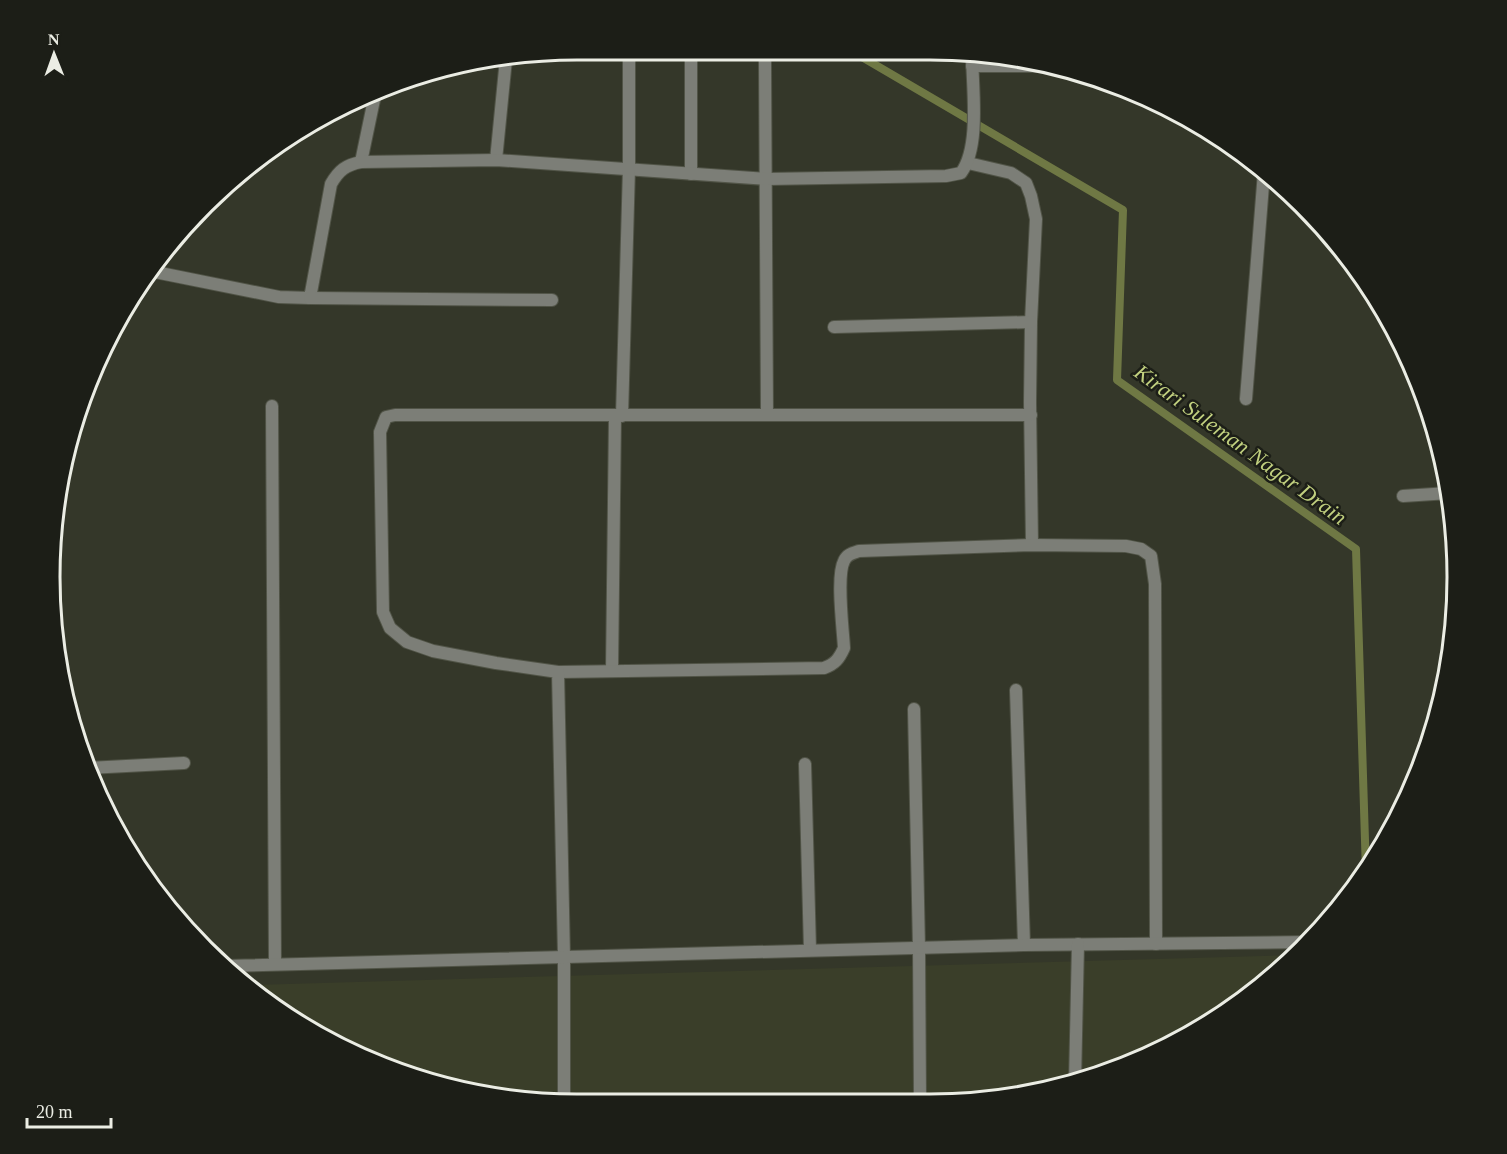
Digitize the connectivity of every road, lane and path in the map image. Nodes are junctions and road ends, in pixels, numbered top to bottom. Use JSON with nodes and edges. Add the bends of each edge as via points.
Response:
{"nodes":[{"id":1,"x":629,"y":60,"type":"edge"},
{"id":2,"x":691,"y":60,"type":"edge"},
{"id":3,"x":765,"y":62,"type":"dead end"},
{"id":4,"x":972,"y":62,"type":"edge"},
{"id":5,"x":505,"y":65,"type":"edge"},
{"id":6,"x":972,"y":66,"type":"junction"},
{"id":7,"x":1008,"y":66,"type":"edge"},
{"id":8,"x":374,"y":101,"type":"edge"},
{"id":9,"x":496,"y":160,"type":"junction"},
{"id":10,"x":361,"y":162,"type":"junction"},
{"id":11,"x":968,"y":163,"type":"junction"},
{"id":12,"x":629,"y":168,"type":"junction"},
{"id":13,"x":691,"y":174,"type":"junction"},
{"id":14,"x":766,"y":179,"type":"junction"},
{"id":15,"x":1263,"y":182,"type":"edge"},
{"id":16,"x":159,"y":273,"type":"edge"},
{"id":17,"x":310,"y":298,"type":"junction"},
{"id":18,"x":552,"y":300,"type":"dead end"},
{"id":19,"x":1031,"y":322,"type":"junction"},
{"id":20,"x":834,"y":327,"type":"dead end"},
{"id":21,"x":1246,"y":399,"type":"dead end"},
{"id":22,"x":272,"y":406,"type":"dead end"},
{"id":23,"x":767,"y":415,"type":"junction"},
{"id":24,"x":1031,"y":415,"type":"junction"},
{"id":25,"x":619,"y":416,"type":"junction"},
{"id":26,"x":1440,"y":494,"type":"edge"},
{"id":27,"x":1403,"y":496,"type":"dead end"},
{"id":28,"x":1032,"y":545,"type":"junction"},
{"id":29,"x":612,"y":671,"type":"junction"},
{"id":30,"x":558,"y":672,"type":"junction"},
{"id":31,"x":1016,"y":690,"type":"dead end"},
{"id":32,"x":914,"y":709,"type":"dead end"},
{"id":33,"x":184,"y":763,"type":"dead end"},
{"id":34,"x":805,"y":764,"type":"dead end"},
{"id":35,"x":96,"y":768,"type":"edge"},
{"id":36,"x":1297,"y":942,"type":"edge"},
{"id":37,"x":1078,"y":944,"type":"junction"},
{"id":38,"x":1156,"y":944,"type":"junction"},
{"id":39,"x":1024,"y":945,"type":"junction"},
{"id":40,"x":919,"y":948,"type":"junction"},
{"id":41,"x":810,"y":950,"type":"junction"},
{"id":42,"x":564,"y":957,"type":"junction"},
{"id":43,"x":275,"y":964,"type":"junction"},
{"id":44,"x":236,"y":966,"type":"edge"},
{"id":45,"x":1075,"y":1073,"type":"edge"},
{"id":46,"x":564,"y":1094,"type":"edge"},
{"id":47,"x":920,"y":1094,"type":"edge"}],
"edges":[{"from":1,"to":12,"type":"street"},
{"from":2,"to":13,"type":"street"},
{"from":3,"to":14,"type":"street"},
{"from":4,"to":6,"type":"street"},
{"from":5,"to":9,"type":"street"},
{"from":6,"to":7,"type":"street"},
{"from":6,"to":11,"type":"street","via":[[973,146]]},
{"from":8,"to":10,"type":"street"},
{"from":9,"to":10,"type":"street"},
{"from":9,"to":12,"type":"street"},
{"from":10,"to":17,"type":"street","via":[[343,168],[332,184]]},
{"from":11,"to":14,"type":"street","via":[[961,173],[945,176]]},
{"from":11,"to":19,"type":"street","via":[[1011,173],[1026,183],[1036,219]]},
{"from":12,"to":13,"type":"street"},
{"from":12,"to":25,"type":"street"},
{"from":13,"to":14,"type":"street"},
{"from":14,"to":23,"type":"street"},
{"from":15,"to":21,"type":"street"},
{"from":16,"to":17,"type":"street","via":[[279,297]]},
{"from":17,"to":18,"type":"street"},
{"from":19,"to":20,"type":"street"},
{"from":19,"to":24,"type":"street"},
{"from":22,"to":43,"type":"street"},
{"from":23,"to":24,"type":"street"},
{"from":23,"to":25,"type":"street"},
{"from":24,"to":28,"type":"street"},
{"from":25,"to":29,"type":"street"},
{"from":25,"to":30,"type":"street","via":[[395,415],[386,417],[380,432],[383,612],[390,628],[407,642],[433,651]]},
{"from":26,"to":27,"type":"street"},
{"from":28,"to":29,"type":"street","via":[[859,551],[848,555],[841,578],[844,648],[840,658],[824,668]]},
{"from":28,"to":38,"type":"street","via":[[1126,546],[1151,556],[1155,584]]},
{"from":29,"to":30,"type":"street"},
{"from":30,"to":42,"type":"street"},
{"from":31,"to":39,"type":"street"},
{"from":32,"to":40,"type":"street"},
{"from":33,"to":35,"type":"street"},
{"from":34,"to":41,"type":"street"},
{"from":36,"to":38,"type":"street"},
{"from":37,"to":38,"type":"street"},
{"from":37,"to":39,"type":"street"},
{"from":37,"to":45,"type":"street"},
{"from":39,"to":40,"type":"street"},
{"from":40,"to":41,"type":"street"},
{"from":40,"to":47,"type":"street"},
{"from":41,"to":42,"type":"street"},
{"from":42,"to":43,"type":"street"},
{"from":42,"to":46,"type":"street"},
{"from":43,"to":44,"type":"street"}]}
